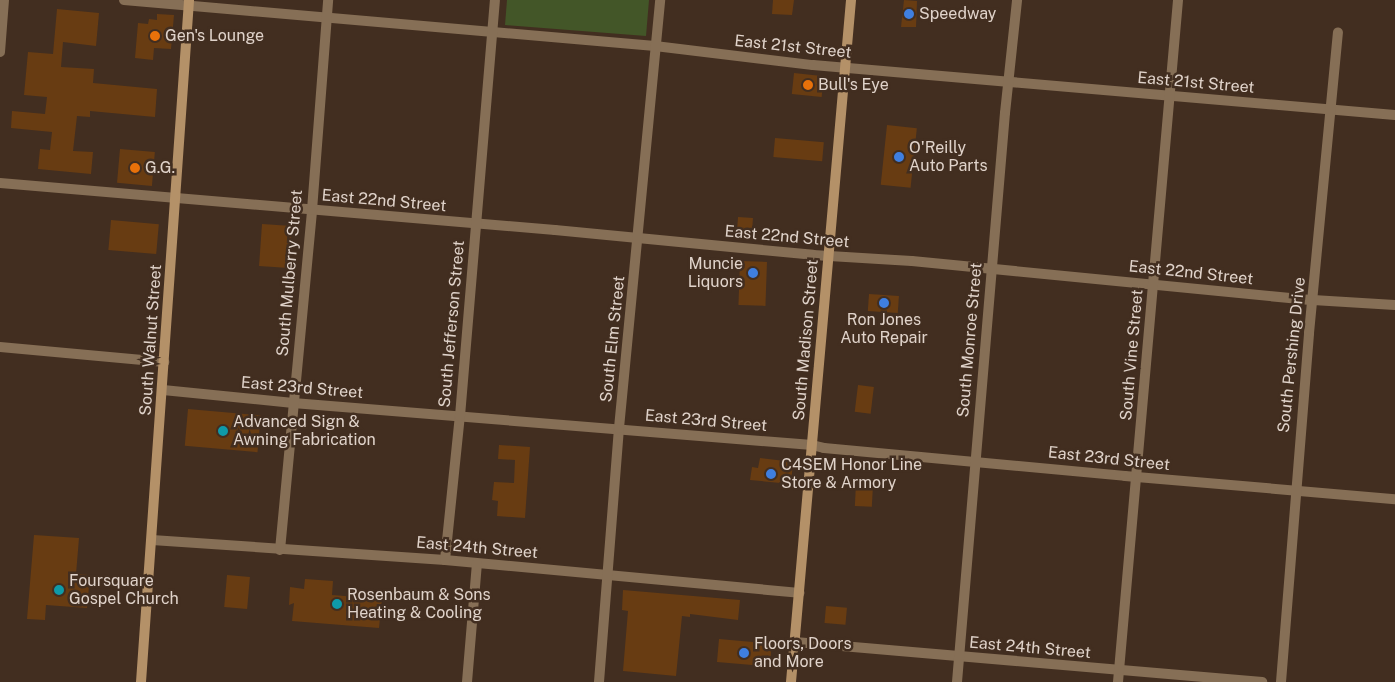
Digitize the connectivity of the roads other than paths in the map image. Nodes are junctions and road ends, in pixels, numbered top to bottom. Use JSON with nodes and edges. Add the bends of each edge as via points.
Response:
{"nodes":[{"id":1,"x":4,"y":0,"type":"edge"},
{"id":2,"x":124,"y":0,"type":"edge"},
{"id":3,"x":328,"y":0,"type":"edge"},
{"id":4,"x":496,"y":0,"type":"edge"},
{"id":5,"x":660,"y":0,"type":"edge"},
{"id":6,"x":851,"y":0,"type":"edge"},
{"id":7,"x":1017,"y":0,"type":"edge"},
{"id":8,"x":1178,"y":0,"type":"edge"},
{"id":9,"x":189,"y":2,"type":"edge"},
{"id":10,"x":327,"y":17,"type":"junction"},
{"id":11,"x":1338,"y":32,"type":"dead end"},
{"id":12,"x":493,"y":33,"type":"junction"},
{"id":13,"x":655,"y":46,"type":"junction"},
{"id":14,"x":0,"y":52,"type":"edge"},
{"id":15,"x":844,"y":67,"type":"junction"},
{"id":16,"x":1008,"y":82,"type":"junction"},
{"id":17,"x":1170,"y":97,"type":"junction"},
{"id":18,"x":1332,"y":110,"type":"junction"},
{"id":19,"x":1395,"y":115,"type":"edge"},
{"id":20,"x":0,"y":183,"type":"edge"},
{"id":21,"x":177,"y":199,"type":"junction"},
{"id":22,"x":312,"y":210,"type":"junction"},
{"id":23,"x":476,"y":223,"type":"junction"},
{"id":24,"x":638,"y":239,"type":"junction"},
{"id":25,"x":829,"y":256,"type":"junction"},
{"id":26,"x":991,"y":269,"type":"junction"},
{"id":27,"x":1154,"y":285,"type":"junction"},
{"id":28,"x":1313,"y":300,"type":"junction"},
{"id":29,"x":1395,"y":305,"type":"edge"},
{"id":30,"x":0,"y":348,"type":"edge"},
{"id":31,"x":164,"y":362,"type":"junction"},
{"id":32,"x":163,"y":390,"type":"junction"},
{"id":33,"x":293,"y":402,"type":"junction"},
{"id":34,"x":460,"y":416,"type":"junction"},
{"id":35,"x":619,"y":428,"type":"junction"},
{"id":36,"x":812,"y":445,"type":"junction"},
{"id":37,"x":975,"y":462,"type":"junction"},
{"id":38,"x":1136,"y":477,"type":"junction"},
{"id":39,"x":1295,"y":490,"type":"junction"},
{"id":40,"x":1395,"y":499,"type":"edge"},
{"id":41,"x":152,"y":540,"type":"junction"},
{"id":42,"x":280,"y":550,"type":"junction"},
{"id":43,"x":446,"y":560,"type":"junction"},
{"id":44,"x":477,"y":563,"type":"junction"},
{"id":45,"x":609,"y":574,"type":"junction"},
{"id":46,"x":799,"y":593,"type":"junction"},
{"id":47,"x":795,"y":642,"type":"junction"},
{"id":48,"x":959,"y":657,"type":"junction"},
{"id":49,"x":1119,"y":670,"type":"junction"},
{"id":50,"x":141,"y":682,"type":"edge"},
{"id":51,"x":467,"y":682,"type":"edge"},
{"id":52,"x":600,"y":682,"type":"edge"},
{"id":53,"x":791,"y":682,"type":"edge"},
{"id":54,"x":957,"y":682,"type":"edge"},
{"id":55,"x":1118,"y":682,"type":"edge"},
{"id":56,"x":1262,"y":682,"type":"edge"},
{"id":57,"x":1281,"y":682,"type":"edge"}],
"edges":[{"from":1,"to":14,"type":"street"},
{"from":2,"to":9,"type":"street","name":"East 21st Street"},
{"from":3,"to":10,"type":"street","name":"South Mulberry Street"},
{"from":4,"to":12,"type":"street","name":"South Jefferson Street"},
{"from":5,"to":13,"type":"street","name":"South Elm Street"},
{"from":6,"to":15,"type":"main road","name":"South Madison Street"},
{"from":7,"to":16,"type":"street","name":"South Monroe Street"},
{"from":8,"to":17,"type":"street","name":"South Vine Street"},
{"from":9,"to":10,"type":"street","name":"East 21st Street"},
{"from":9,"to":21,"type":"main road","name":"South Walnut Street"},
{"from":10,"to":12,"type":"street","name":"East 21st Street"},
{"from":10,"to":22,"type":"street","name":"South Mulberry Street"},
{"from":11,"to":18,"type":"street","name":"South Pershing Drive"},
{"from":12,"to":13,"type":"street","name":"East 21st Street"},
{"from":12,"to":23,"type":"street","name":"South Jefferson Street"},
{"from":13,"to":15,"type":"street","name":"East 21st Street"},
{"from":13,"to":24,"type":"street","name":"South Elm Street"},
{"from":15,"to":16,"type":"street","name":"East 21st Street"},
{"from":15,"to":25,"type":"main road","name":"South Madison Street"},
{"from":16,"to":17,"type":"street","name":"East 21st Street"},
{"from":16,"to":26,"type":"street","name":"South Monroe Street"},
{"from":17,"to":18,"type":"street","name":"East 21st Street"},
{"from":17,"to":27,"type":"street","name":"South Vine Street"},
{"from":18,"to":19,"type":"street","name":"East 21st Street"},
{"from":18,"to":28,"type":"street","name":"South Pershing Drive"},
{"from":20,"to":21,"type":"street","name":"East 22nd Street"},
{"from":21,"to":22,"type":"street","name":"East 22nd Street"},
{"from":21,"to":31,"type":"main road","name":"South Walnut Street"},
{"from":22,"to":23,"type":"street","name":"East 22nd Street"},
{"from":22,"to":33,"type":"street","name":"South Mulberry Street"},
{"from":23,"to":24,"type":"street","name":"East 22nd Street"},
{"from":23,"to":34,"type":"street","name":"South Jefferson Street"},
{"from":24,"to":25,"type":"street","name":"East 22nd Street"},
{"from":24,"to":35,"type":"street","name":"South Elm Street"},
{"from":25,"to":26,"type":"street","name":"East 22nd Street"},
{"from":25,"to":36,"type":"main road","name":"South Madison Street"},
{"from":26,"to":27,"type":"street","name":"East 22nd Street"},
{"from":26,"to":37,"type":"street","name":"South Monroe Street"},
{"from":27,"to":28,"type":"street","name":"East 22nd Street"},
{"from":27,"to":38,"type":"street","name":"South Vine Street"},
{"from":28,"to":29,"type":"street","name":"East 22nd Street"},
{"from":28,"to":39,"type":"street","name":"South Pershing Drive"},
{"from":30,"to":31,"type":"street"},
{"from":31,"to":32,"type":"main road","name":"South Walnut Street"},
{"from":32,"to":33,"type":"street","name":"East 23rd Street"},
{"from":32,"to":41,"type":"main road","name":"South Walnut Street"},
{"from":33,"to":34,"type":"street","name":"East 23rd Street"},
{"from":33,"to":42,"type":"street","name":"South Mulberry Street"},
{"from":34,"to":35,"type":"street","name":"East 23rd Street"},
{"from":34,"to":43,"type":"street","name":"South Jefferson Street"},
{"from":35,"to":36,"type":"street","name":"East 23rd Street"},
{"from":35,"to":45,"type":"street","name":"South Elm Street"},
{"from":36,"to":37,"type":"street","name":"East 23rd Street"},
{"from":36,"to":46,"type":"main road","name":"South Madison Street"},
{"from":37,"to":38,"type":"street","name":"East 23rd Street"},
{"from":37,"to":48,"type":"street","name":"South Monroe Street"},
{"from":38,"to":39,"type":"street","name":"East 23rd Street"},
{"from":38,"to":49,"type":"street","name":"South Vine Street"},
{"from":39,"to":40,"type":"street","name":"East 23rd Street"},
{"from":39,"to":57,"type":"street","name":"South Pershing Drive"},
{"from":41,"to":42,"type":"street","name":"East 24th Street"},
{"from":41,"to":50,"type":"main road","name":"South Walnut Street"},
{"from":42,"to":43,"type":"street","name":"East 24th Street"},
{"from":43,"to":44,"type":"street","name":"East 24th Street"},
{"from":44,"to":45,"type":"street","name":"East 24th Street"},
{"from":44,"to":51,"type":"street"},
{"from":45,"to":46,"type":"street","name":"East 24th Street"},
{"from":45,"to":52,"type":"street","name":"South Elm Street"},
{"from":46,"to":47,"type":"main road","name":"South Madison Street"},
{"from":47,"to":48,"type":"street","name":"East 24th Street"},
{"from":47,"to":53,"type":"main road","name":"South Madison Street"},
{"from":48,"to":49,"type":"street","name":"East 24th Street"},
{"from":48,"to":54,"type":"street","name":"South Monroe Street"},
{"from":49,"to":55,"type":"street","name":"South Vine Street"},
{"from":49,"to":56,"type":"street","name":"East 24th Street"}]}
